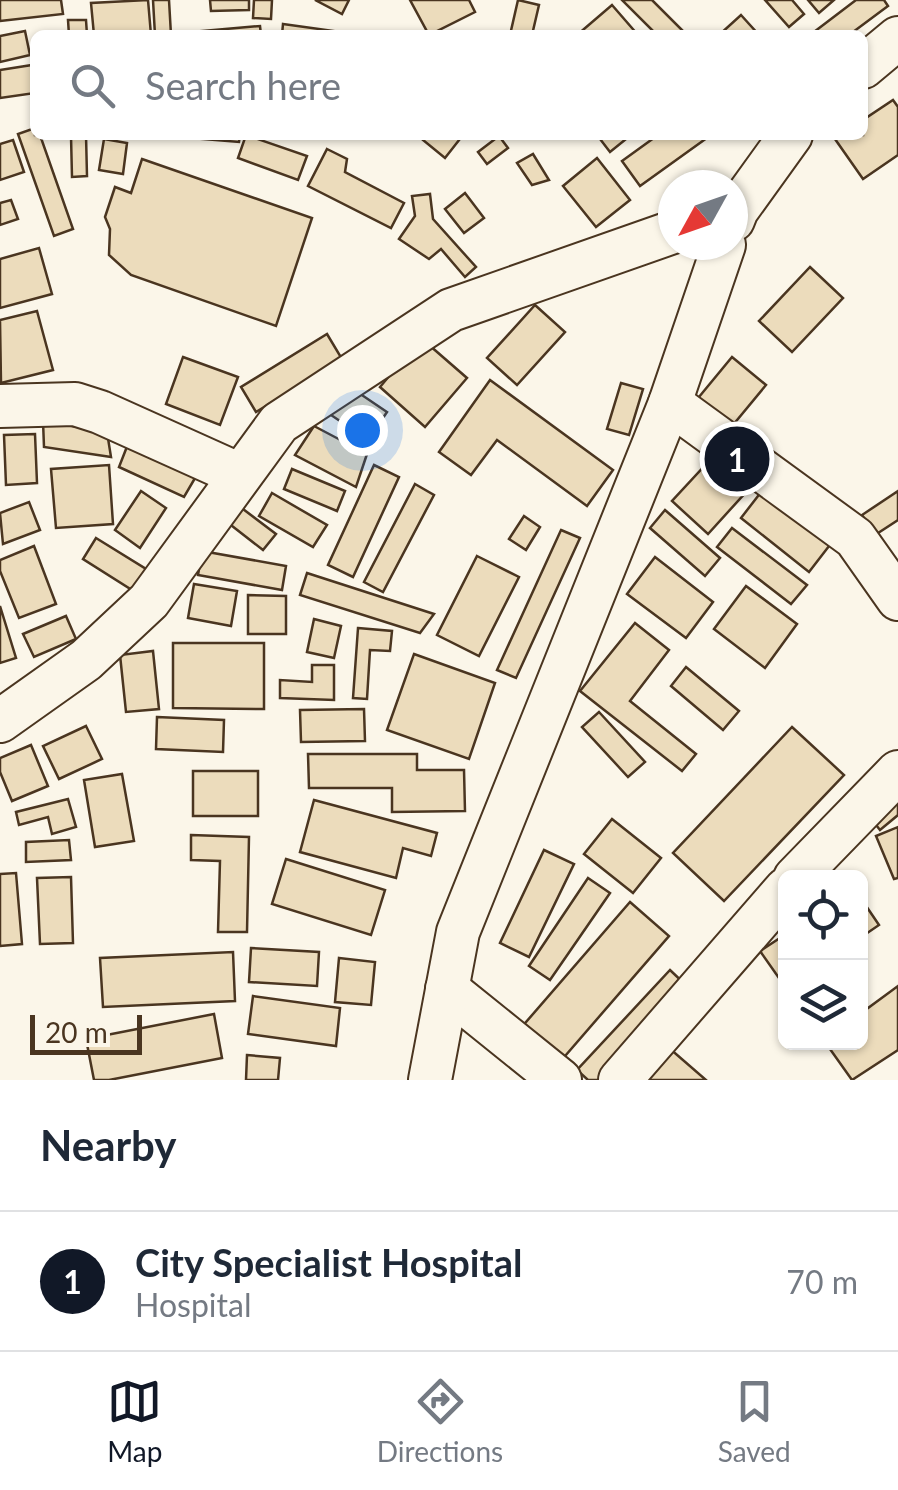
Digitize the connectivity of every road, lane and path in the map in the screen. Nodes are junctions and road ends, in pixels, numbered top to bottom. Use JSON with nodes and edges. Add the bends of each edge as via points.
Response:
{"nodes":[{"id":1,"x":788,"y":140,"type":"edge"},
{"id":2,"x":748,"y":198,"type":"edge"},
{"id":3,"x":658,"y":237,"type":"edge"},
{"id":4,"x":719,"y":260,"type":"edge"},
{"id":5,"x":670,"y":402,"type":"junction"},
{"id":6,"x":0,"y":406,"type":"edge"},
{"id":7,"x":240,"y":475,"type":"junction"},
{"id":8,"x":898,"y":599,"type":"edge"},
{"id":9,"x":0,"y":721,"type":"edge"},
{"id":10,"x":898,"y":772,"type":"edge"},
{"id":11,"x":803,"y":870,"type":"edge"},
{"id":12,"x":778,"y":898,"type":"edge"},
{"id":13,"x":447,"y":989,"type":"junction"},
{"id":14,"x":430,"y":1080,"type":"edge"},
{"id":15,"x":560,"y":1080,"type":"edge"},
{"id":16,"x":620,"y":1080,"type":"edge"}],
"edges":[{"from":1,"to":2,"type":"street"},
{"from":3,"to":7,"type":"street","via":[[451,310],[280,423]]},
{"from":4,"to":5,"type":"street"},
{"from":5,"to":8,"type":"street","via":[[856,538]]},
{"from":5,"to":13,"type":"street","via":[[458,932]]},
{"from":6,"to":7,"type":"street","via":[[75,404]]},
{"from":7,"to":9,"type":"street","via":[[149,602],[86,660]]},
{"from":10,"to":11,"type":"street"},
{"from":12,"to":16,"type":"street"},
{"from":13,"to":14,"type":"street"},
{"from":13,"to":15,"type":"street"}]}
